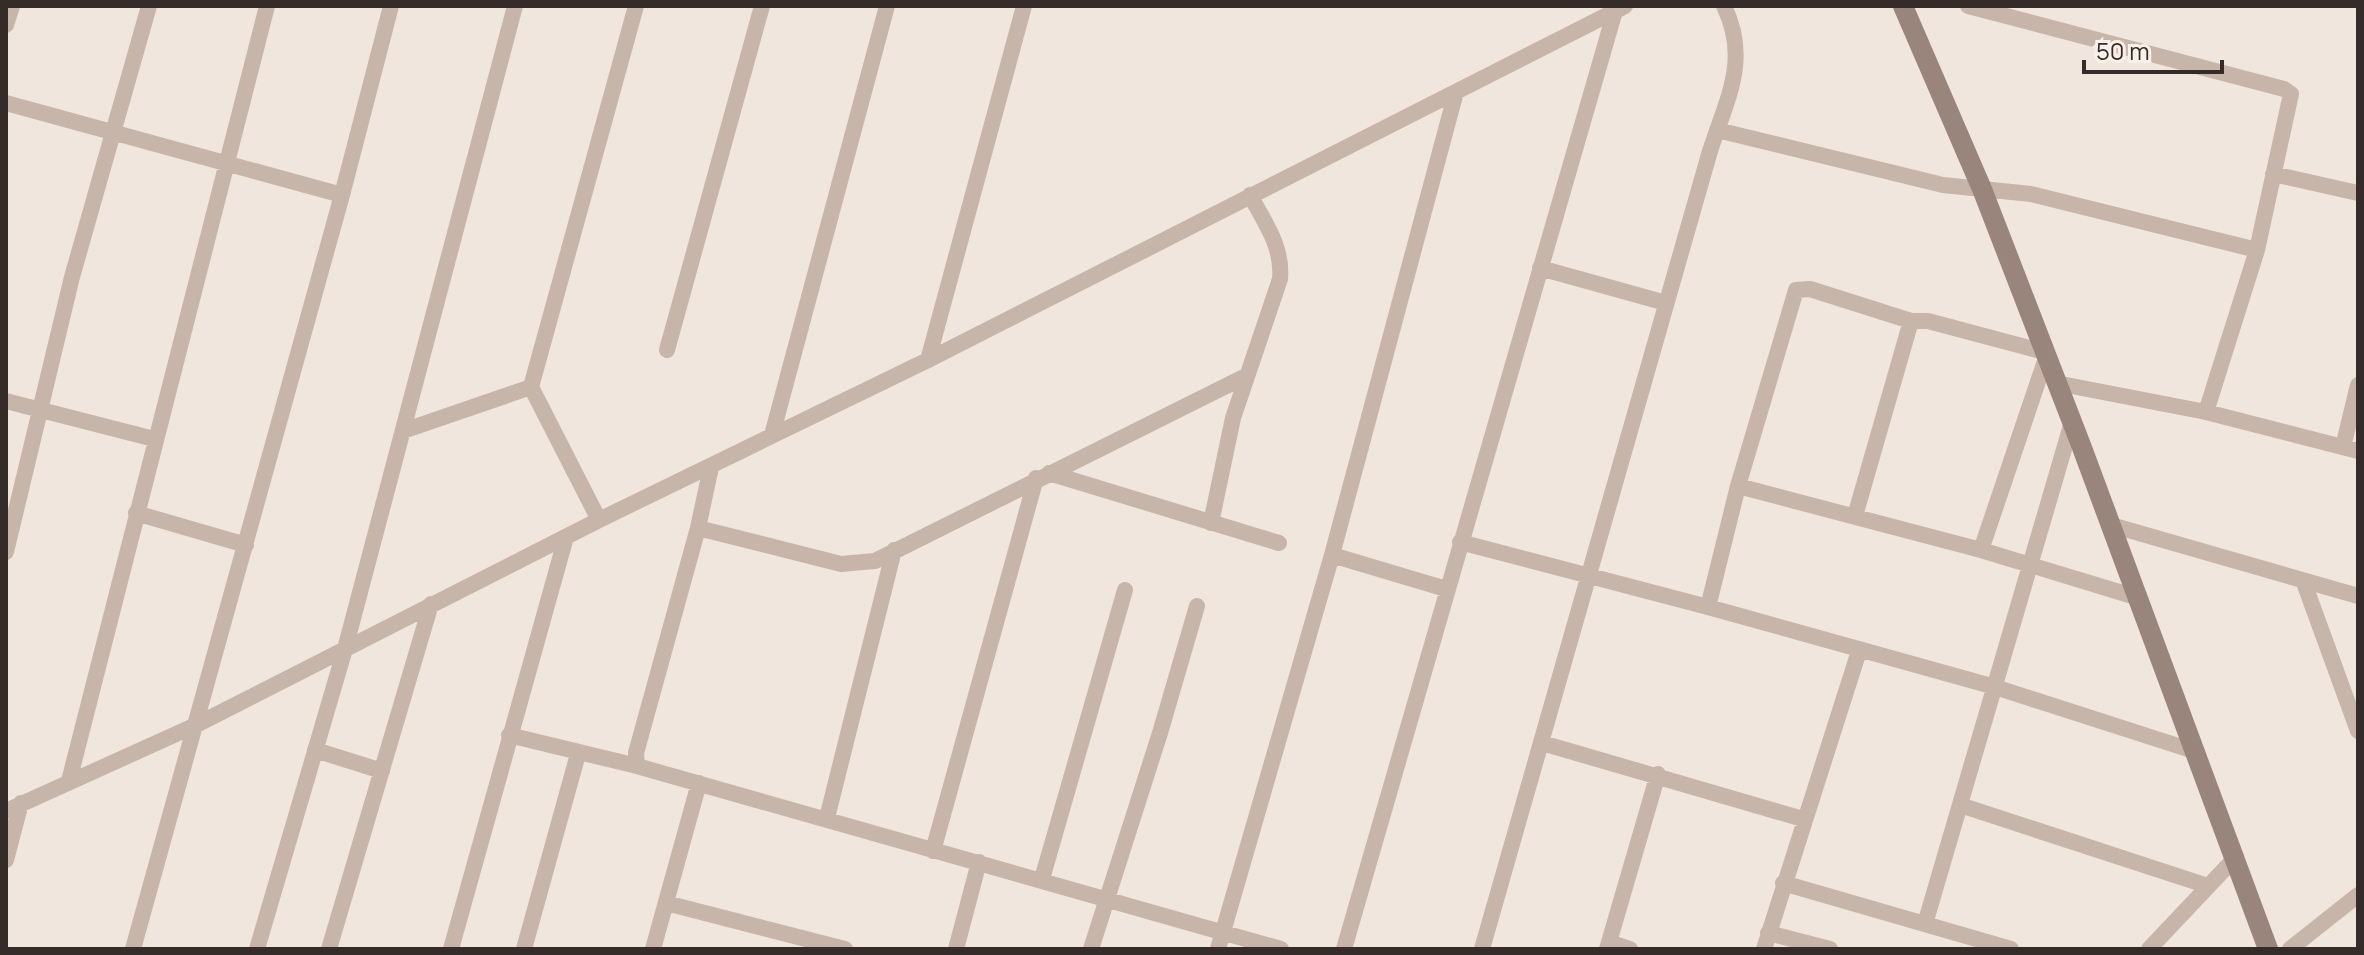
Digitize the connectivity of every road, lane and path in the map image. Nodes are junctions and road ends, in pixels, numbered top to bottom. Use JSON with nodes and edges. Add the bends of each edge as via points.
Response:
{"nodes":[{"id":1,"x":12,"y":6,"type":"edge"},
{"id":2,"x":149,"y":6,"type":"edge"},
{"id":3,"x":267,"y":6,"type":"edge"},
{"id":4,"x":391,"y":6,"type":"edge"},
{"id":5,"x":515,"y":6,"type":"edge"},
{"id":6,"x":636,"y":6,"type":"edge"},
{"id":7,"x":762,"y":6,"type":"edge"},
{"id":8,"x":887,"y":6,"type":"edge"},
{"id":9,"x":1024,"y":6,"type":"edge"},
{"id":10,"x":1724,"y":6,"type":"edge"},
{"id":11,"x":1903,"y":6,"type":"edge"},
{"id":12,"x":1968,"y":6,"type":"edge"},
{"id":13,"x":1620,"y":8,"type":"edge"},
{"id":14,"x":6,"y":25,"type":"edge"},
{"id":15,"x":1456,"y":92,"type":"junction"},
{"id":16,"x":6,"y":103,"type":"edge"},
{"id":17,"x":1717,"y":130,"type":"junction"},
{"id":18,"x":112,"y":132,"type":"junction"},
{"id":19,"x":228,"y":163,"type":"junction"},
{"id":20,"x":2273,"y":174,"type":"junction"},
{"id":21,"x":1982,"y":189,"type":"junction"},
{"id":22,"x":2358,"y":193,"type":"edge"},
{"id":23,"x":342,"y":195,"type":"junction"},
{"id":24,"x":1250,"y":195,"type":"junction"},
{"id":25,"x":2257,"y":250,"type":"junction"},
{"id":26,"x":1540,"y":268,"type":"junction"},
{"id":27,"x":1666,"y":303,"type":"junction"},
{"id":28,"x":1911,"y":321,"type":"junction"},
{"id":29,"x":667,"y":350,"type":"dead end"},
{"id":30,"x":2045,"y":355,"type":"junction"},
{"id":31,"x":928,"y":360,"type":"junction"},
{"id":32,"x":1246,"y":376,"type":"junction"},
{"id":33,"x":2056,"y":383,"type":"junction"},
{"id":34,"x":2358,"y":385,"type":"edge"},
{"id":35,"x":531,"y":387,"type":"junction"},
{"id":36,"x":6,"y":401,"type":"edge"},
{"id":37,"x":40,"y":410,"type":"junction"},
{"id":38,"x":2206,"y":412,"type":"junction"},
{"id":39,"x":2072,"y":422,"type":"junction"},
{"id":40,"x":403,"y":431,"type":"junction"},
{"id":41,"x":772,"y":435,"type":"junction"},
{"id":42,"x":154,"y":439,"type":"junction"},
{"id":43,"x":2350,"y":449,"type":"edge"},
{"id":44,"x":711,"y":467,"type":"junction"},
{"id":45,"x":1042,"y":475,"type":"junction"},
{"id":46,"x":1738,"y":486,"type":"junction"},
{"id":47,"x":136,"y":513,"type":"junction"},
{"id":48,"x":1855,"y":516,"type":"junction"},
{"id":49,"x":599,"y":520,"type":"junction"},
{"id":50,"x":1211,"y":523,"type":"junction"},
{"id":51,"x":2111,"y":525,"type":"junction"},
{"id":52,"x":698,"y":528,"type":"junction"},
{"id":53,"x":566,"y":537,"type":"junction"},
{"id":54,"x":1460,"y":542,"type":"junction"},
{"id":55,"x":1279,"y":543,"type":"dead end"},
{"id":56,"x":246,"y":545,"type":"junction"},
{"id":57,"x":894,"y":550,"type":"junction"},
{"id":58,"x":1981,"y":550,"type":"junction"},
{"id":59,"x":6,"y":552,"type":"edge"},
{"id":60,"x":1332,"y":555,"type":"junction"},
{"id":61,"x":2028,"y":566,"type":"junction"},
{"id":62,"x":1587,"y":578,"type":"junction"},
{"id":63,"x":2303,"y":580,"type":"junction"},
{"id":64,"x":1446,"y":589,"type":"junction"},
{"id":65,"x":1125,"y":590,"type":"dead end"},
{"id":66,"x":2358,"y":596,"type":"edge"},
{"id":67,"x":2139,"y":598,"type":"junction"},
{"id":68,"x":431,"y":604,"type":"junction"},
{"id":69,"x":1197,"y":606,"type":"dead end"},
{"id":70,"x":1708,"y":607,"type":"junction"},
{"id":71,"x":345,"y":649,"type":"junction"},
{"id":72,"x":1859,"y":651,"type":"junction"},
{"id":73,"x":1995,"y":687,"type":"junction"},
{"id":74,"x":196,"y":725,"type":"junction"},
{"id":75,"x":2358,"y":731,"type":"edge"},
{"id":76,"x":509,"y":735,"type":"junction"},
{"id":77,"x":1542,"y":743,"type":"junction"},
{"id":78,"x":315,"y":750,"type":"junction"},
{"id":79,"x":2197,"y":752,"type":"junction"},
{"id":80,"x":578,"y":754,"type":"junction"},
{"id":81,"x":637,"y":766,"type":"junction"},
{"id":82,"x":382,"y":771,"type":"junction"},
{"id":83,"x":1658,"y":774,"type":"junction"},
{"id":84,"x":69,"y":781,"type":"junction"},
{"id":85,"x":699,"y":783,"type":"junction"},
{"id":86,"x":1960,"y":805,"type":"junction"},
{"id":87,"x":14,"y":807,"type":"edge"},
{"id":88,"x":827,"y":818,"type":"junction"},
{"id":89,"x":1803,"y":819,"type":"junction"},
{"id":90,"x":933,"y":851,"type":"junction"},
{"id":91,"x":2236,"y":857,"type":"junction"},
{"id":92,"x":6,"y":860,"type":"edge"},
{"id":93,"x":979,"y":862,"type":"junction"},
{"id":94,"x":1042,"y":879,"type":"junction"},
{"id":95,"x":1783,"y":883,"type":"junction"},
{"id":96,"x":2208,"y":886,"type":"junction"},
{"id":97,"x":2358,"y":895,"type":"edge"},
{"id":98,"x":1109,"y":898,"type":"junction"},
{"id":99,"x":666,"y":903,"type":"junction"},
{"id":100,"x":1925,"y":924,"type":"junction"},
{"id":101,"x":1223,"y":932,"type":"junction"},
{"id":102,"x":1766,"y":941,"type":"edge"},
{"id":103,"x":1608,"y":946,"type":"edge"},
{"id":104,"x":133,"y":949,"type":"edge"},
{"id":105,"x":257,"y":949,"type":"edge"},
{"id":106,"x":329,"y":949,"type":"edge"},
{"id":107,"x":451,"y":949,"type":"edge"},
{"id":108,"x":524,"y":949,"type":"edge"},
{"id":109,"x":653,"y":949,"type":"edge"},
{"id":110,"x":845,"y":949,"type":"edge"},
{"id":111,"x":956,"y":949,"type":"edge"},
{"id":112,"x":1091,"y":949,"type":"edge"},
{"id":113,"x":1218,"y":949,"type":"edge"},
{"id":114,"x":1281,"y":949,"type":"edge"},
{"id":115,"x":1344,"y":949,"type":"edge"},
{"id":116,"x":1482,"y":949,"type":"edge"},
{"id":117,"x":1630,"y":949,"type":"edge"},
{"id":118,"x":1830,"y":949,"type":"edge"},
{"id":119,"x":2011,"y":949,"type":"edge"},
{"id":120,"x":2149,"y":949,"type":"edge"},
{"id":121,"x":2268,"y":949,"type":"edge"},
{"id":122,"x":2290,"y":949,"type":"edge"}],
"edges":[{"from":1,"to":14,"type":"street"},
{"from":2,"to":18,"type":"street"},
{"from":3,"to":19,"type":"street"},
{"from":4,"to":23,"type":"street"},
{"from":5,"to":40,"type":"street"},
{"from":6,"to":35,"type":"street"},
{"from":7,"to":29,"type":"street"},
{"from":8,"to":41,"type":"street"},
{"from":9,"to":31,"type":"street"},
{"from":10,"to":17,"type":"street","via":[[1736,31],[1738,51]]},
{"from":11,"to":21,"type":"street"},
{"from":12,"to":20,"type":"street","via":[[2288,91],[2292,102]]},
{"from":13,"to":15,"type":"street"},
{"from":13,"to":26,"type":"street"},
{"from":15,"to":24,"type":"street"},
{"from":15,"to":60,"type":"street"},
{"from":16,"to":18,"type":"street"},
{"from":17,"to":21,"type":"street","via":[[1943,185]]},
{"from":17,"to":27,"type":"street"},
{"from":18,"to":19,"type":"street"},
{"from":18,"to":37,"type":"street"},
{"from":19,"to":23,"type":"street"},
{"from":19,"to":42,"type":"street"},
{"from":20,"to":22,"type":"street"},
{"from":20,"to":25,"type":"street"},
{"from":21,"to":25,"type":"street","via":[[2031,194]]},
{"from":21,"to":30,"type":"street"},
{"from":23,"to":56,"type":"street"},
{"from":24,"to":31,"type":"street"},
{"from":24,"to":32,"type":"street","via":[[1282,262]]},
{"from":25,"to":38,"type":"street"},
{"from":26,"to":27,"type":"street"},
{"from":26,"to":54,"type":"street"},
{"from":27,"to":62,"type":"street"},
{"from":28,"to":30,"type":"street","via":[[1928,321]]},
{"from":28,"to":46,"type":"street","via":[[1810,289],[1796,290]]},
{"from":28,"to":48,"type":"street"},
{"from":30,"to":33,"type":"street"},
{"from":30,"to":58,"type":"street"},
{"from":31,"to":41,"type":"street"},
{"from":32,"to":45,"type":"street"},
{"from":32,"to":50,"type":"street"},
{"from":33,"to":38,"type":"street"},
{"from":33,"to":39,"type":"street"},
{"from":34,"to":43,"type":"street"},
{"from":35,"to":40,"type":"street"},
{"from":35,"to":49,"type":"street"},
{"from":36,"to":37,"type":"street"},
{"from":37,"to":42,"type":"street"},
{"from":37,"to":59,"type":"street"},
{"from":38,"to":43,"type":"street"},
{"from":39,"to":51,"type":"street"},
{"from":39,"to":61,"type":"street"},
{"from":40,"to":71,"type":"street"},
{"from":41,"to":44,"type":"street"},
{"from":42,"to":47,"type":"street"},
{"from":44,"to":49,"type":"street"},
{"from":44,"to":52,"type":"street"},
{"from":45,"to":50,"type":"street"},
{"from":45,"to":57,"type":"street"},
{"from":45,"to":90,"type":"street"},
{"from":46,"to":48,"type":"street"},
{"from":46,"to":70,"type":"street"},
{"from":47,"to":56,"type":"street"},
{"from":47,"to":84,"type":"street"},
{"from":48,"to":58,"type":"street"},
{"from":49,"to":53,"type":"street"},
{"from":50,"to":55,"type":"street"},
{"from":51,"to":63,"type":"street"},
{"from":51,"to":67,"type":"street"},
{"from":52,"to":57,"type":"street","via":[[841,564],[875,561]]},
{"from":52,"to":81,"type":"street","via":[[636,753]]},
{"from":53,"to":68,"type":"street"},
{"from":53,"to":76,"type":"street"},
{"from":54,"to":62,"type":"street"},
{"from":54,"to":64,"type":"street"},
{"from":56,"to":74,"type":"street"},
{"from":57,"to":88,"type":"street"},
{"from":58,"to":61,"type":"street"},
{"from":60,"to":64,"type":"street"},
{"from":60,"to":101,"type":"street"},
{"from":61,"to":67,"type":"street"},
{"from":61,"to":73,"type":"street"},
{"from":62,"to":70,"type":"street"},
{"from":62,"to":77,"type":"street"},
{"from":63,"to":66,"type":"street"},
{"from":63,"to":75,"type":"street"},
{"from":64,"to":115,"type":"street"},
{"from":65,"to":94,"type":"street"},
{"from":67,"to":79,"type":"street"},
{"from":68,"to":71,"type":"street"},
{"from":68,"to":82,"type":"street"},
{"from":69,"to":98,"type":"street"},
{"from":70,"to":72,"type":"street"},
{"from":71,"to":74,"type":"street"},
{"from":71,"to":78,"type":"street"},
{"from":72,"to":73,"type":"street"},
{"from":72,"to":89,"type":"street"},
{"from":73,"to":79,"type":"street"},
{"from":73,"to":86,"type":"street"},
{"from":74,"to":84,"type":"street"},
{"from":74,"to":104,"type":"street"},
{"from":76,"to":80,"type":"street"},
{"from":76,"to":107,"type":"street"},
{"from":77,"to":83,"type":"street"},
{"from":77,"to":116,"type":"street"},
{"from":78,"to":82,"type":"street"},
{"from":78,"to":105,"type":"street"},
{"from":79,"to":91,"type":"street"},
{"from":80,"to":81,"type":"street"},
{"from":80,"to":108,"type":"street"},
{"from":81,"to":85,"type":"street"},
{"from":82,"to":106,"type":"street"},
{"from":83,"to":89,"type":"street"},
{"from":83,"to":103,"type":"street"},
{"from":84,"to":87,"type":"street"},
{"from":85,"to":88,"type":"street"},
{"from":85,"to":99,"type":"street"},
{"from":86,"to":96,"type":"street"},
{"from":86,"to":100,"type":"street"},
{"from":87,"to":92,"type":"street"},
{"from":88,"to":90,"type":"street"},
{"from":89,"to":95,"type":"street"},
{"from":90,"to":93,"type":"street"},
{"from":91,"to":96,"type":"street"},
{"from":91,"to":121,"type":"street"},
{"from":93,"to":94,"type":"street"},
{"from":93,"to":111,"type":"street"},
{"from":94,"to":98,"type":"street"},
{"from":95,"to":100,"type":"street"},
{"from":95,"to":102,"type":"street"},
{"from":96,"to":120,"type":"street"},
{"from":97,"to":122,"type":"street"},
{"from":98,"to":101,"type":"street"},
{"from":98,"to":112,"type":"street"},
{"from":99,"to":109,"type":"street"},
{"from":99,"to":110,"type":"street"},
{"from":100,"to":119,"type":"street"},
{"from":101,"to":113,"type":"street"},
{"from":101,"to":114,"type":"street"},
{"from":102,"to":118,"type":"street"},
{"from":103,"to":117,"type":"street"}]}
